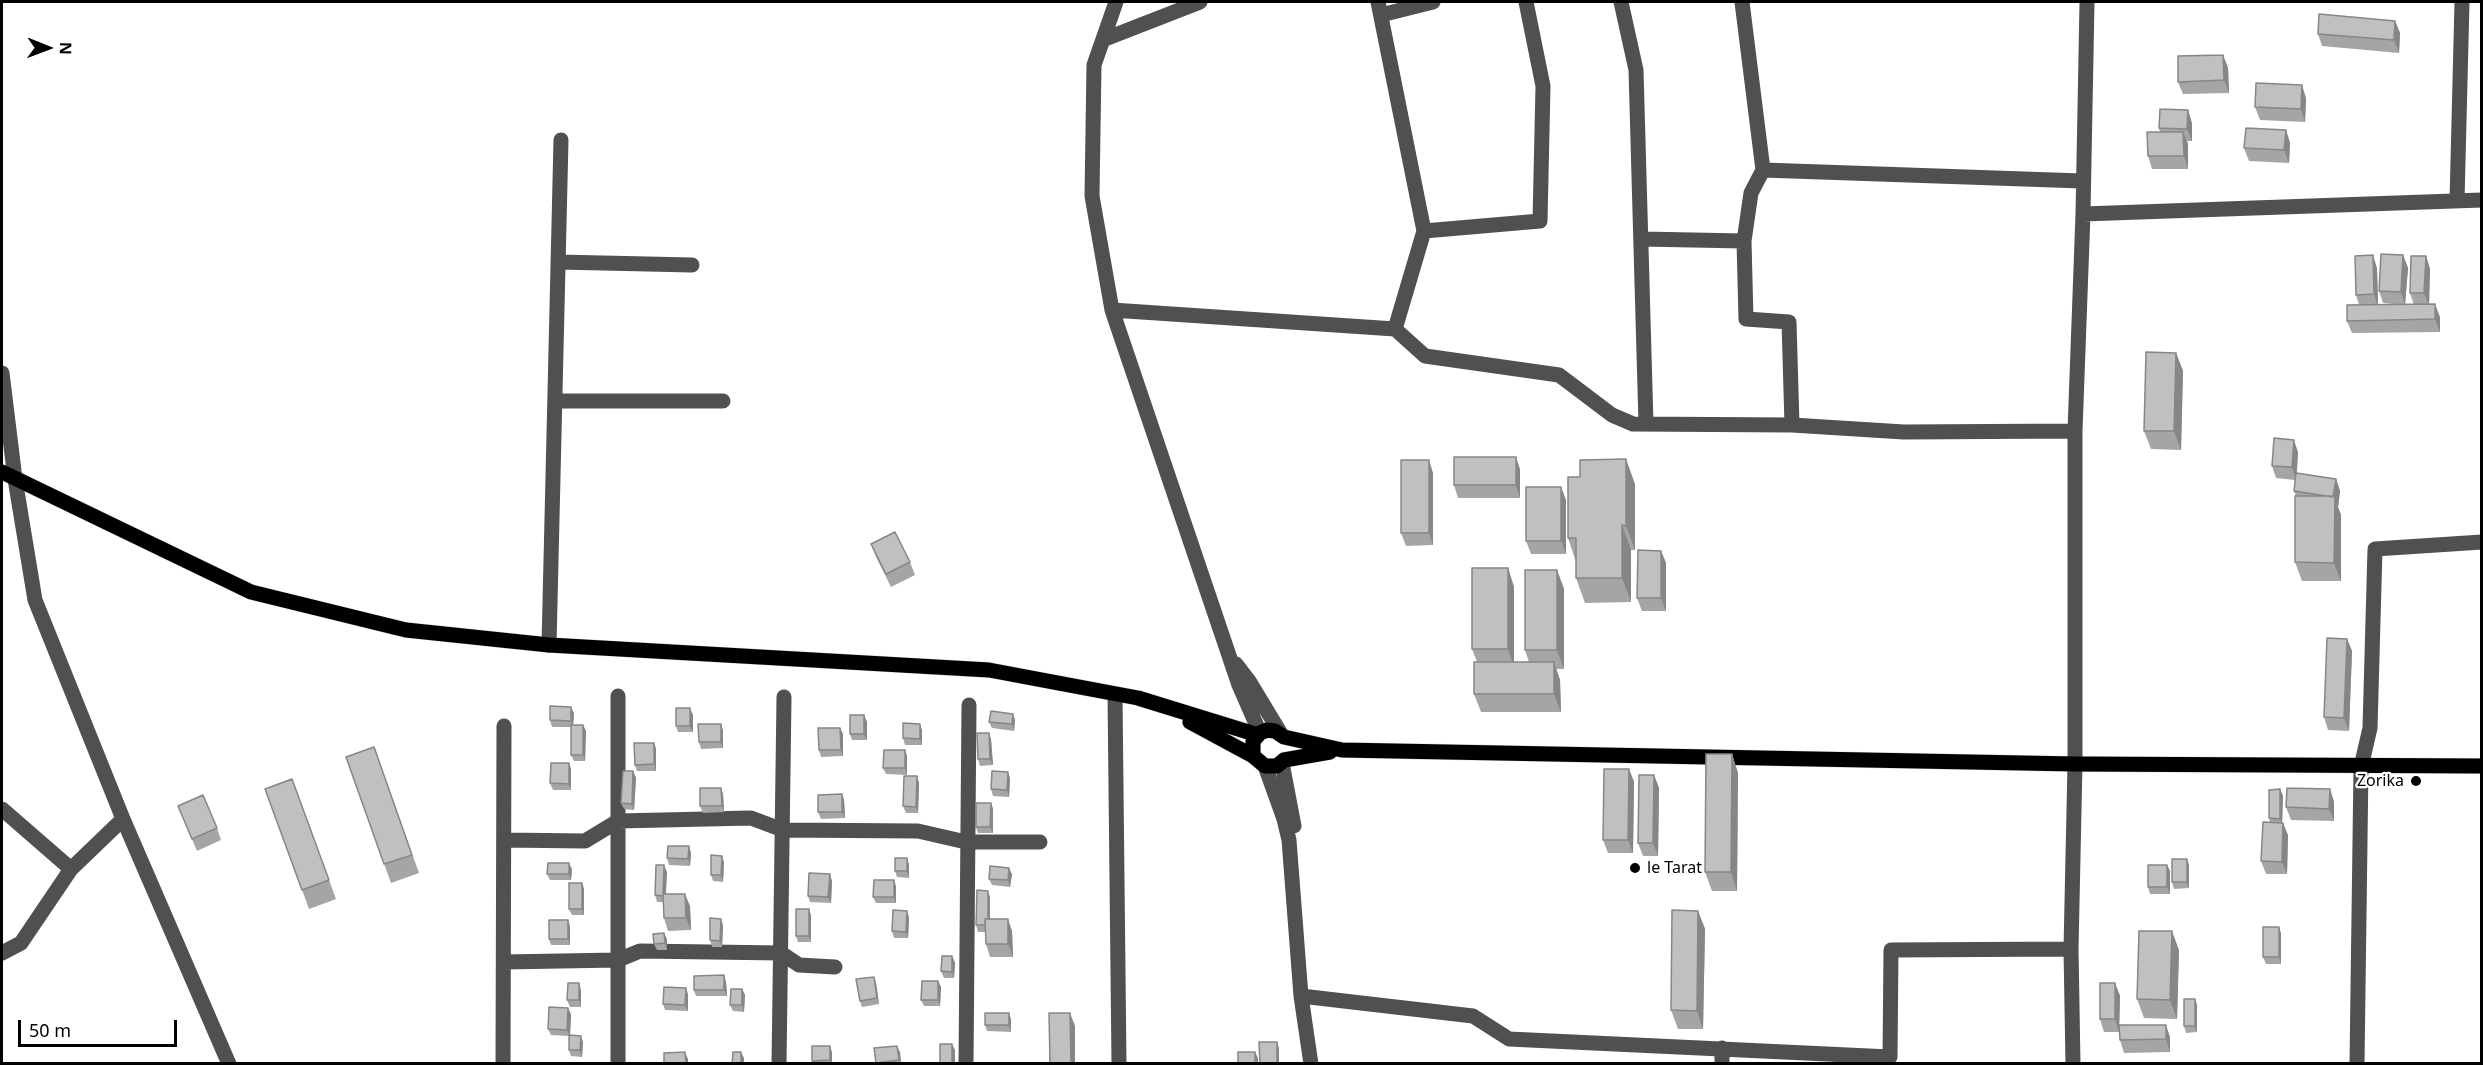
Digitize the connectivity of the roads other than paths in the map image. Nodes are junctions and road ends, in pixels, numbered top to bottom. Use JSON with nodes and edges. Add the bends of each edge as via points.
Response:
{"nodes":[{"id":1,"x":1116,"y":2,"type":"edge"},
{"id":2,"x":1200,"y":2,"type":"edge"},
{"id":3,"x":1432,"y":2,"type":"edge"},
{"id":4,"x":1526,"y":2,"type":"edge"},
{"id":5,"x":1621,"y":2,"type":"edge"},
{"id":6,"x":1742,"y":2,"type":"edge"},
{"id":7,"x":2087,"y":2,"type":"edge"},
{"id":8,"x":2462,"y":2,"type":"edge"},
{"id":9,"x":1380,"y":8,"type":"edge"},
{"id":10,"x":1105,"y":39,"type":"junction"},
{"id":11,"x":561,"y":140,"type":"dead end"},
{"id":12,"x":1763,"y":170,"type":"junction"},
{"id":13,"x":2082,"y":181,"type":"junction"},
{"id":14,"x":2481,"y":200,"type":"edge"},
{"id":15,"x":2457,"y":201,"type":"junction"},
{"id":16,"x":2083,"y":214,"type":"junction"},
{"id":17,"x":1424,"y":231,"type":"junction"},
{"id":18,"x":1641,"y":239,"type":"junction"},
{"id":19,"x":1744,"y":241,"type":"junction"},
{"id":20,"x":558,"y":262,"type":"junction"},
{"id":21,"x":692,"y":265,"type":"dead end"},
{"id":22,"x":1112,"y":310,"type":"junction"},
{"id":23,"x":1395,"y":330,"type":"junction"},
{"id":24,"x":2,"y":373,"type":"edge"},
{"id":25,"x":555,"y":401,"type":"junction"},
{"id":26,"x":723,"y":401,"type":"dead end"},
{"id":27,"x":1646,"y":424,"type":"junction"},
{"id":28,"x":1792,"y":425,"type":"junction"},
{"id":29,"x":2075,"y":431,"type":"junction"},
{"id":30,"x":8,"y":475,"type":"edge"},
{"id":31,"x":2481,"y":542,"type":"edge"},
{"id":32,"x":549,"y":645,"type":"junction"},
{"id":33,"x":1230,"y":657,"type":"junction"},
{"id":34,"x":1115,"y":695,"type":"junction"},
{"id":35,"x":618,"y":696,"type":"dead end"},
{"id":36,"x":784,"y":697,"type":"dead end"},
{"id":37,"x":1138,"y":698,"type":"junction"},
{"id":38,"x":969,"y":705,"type":"dead end"},
{"id":39,"x":504,"y":726,"type":"dead end"},
{"id":40,"x":1259,"y":734,"type":"junction"},
{"id":41,"x":1283,"y":736,"type":"junction"},
{"id":42,"x":1342,"y":750,"type":"junction"},
{"id":43,"x":1253,"y":756,"type":"junction"},
{"id":44,"x":1283,"y":762,"type":"junction"},
{"id":45,"x":2075,"y":764,"type":"junction"},
{"id":46,"x":1265,"y":766,"type":"junction"},
{"id":47,"x":2361,"y":766,"type":"junction"},
{"id":48,"x":2481,"y":766,"type":"edge"},
{"id":49,"x":2,"y":809,"type":"edge"},
{"id":50,"x":123,"y":819,"type":"junction"},
{"id":51,"x":618,"y":821,"type":"junction"},
{"id":52,"x":783,"y":830,"type":"junction"},
{"id":53,"x":505,"y":840,"type":"junction"},
{"id":54,"x":966,"y":842,"type":"junction"},
{"id":55,"x":1040,"y":842,"type":"dead end"},
{"id":56,"x":1290,"y":862,"type":"junction"},
{"id":57,"x":71,"y":869,"type":"junction"},
{"id":58,"x":2071,"y":949,"type":"junction"},
{"id":59,"x":781,"y":952,"type":"junction"},
{"id":60,"x":2,"y":953,"type":"edge"},
{"id":61,"x":618,"y":960,"type":"junction"},
{"id":62,"x":504,"y":962,"type":"junction"},
{"id":63,"x":835,"y":967,"type":"dead end"},
{"id":64,"x":1301,"y":996,"type":"junction"},
{"id":65,"x":1722,"y":1056,"type":"edge"},
{"id":66,"x":1896,"y":1060,"type":"edge"},
{"id":67,"x":229,"y":1064,"type":"edge"},
{"id":68,"x":503,"y":1064,"type":"edge"},
{"id":69,"x":618,"y":1064,"type":"edge"},
{"id":70,"x":779,"y":1064,"type":"edge"},
{"id":71,"x":966,"y":1064,"type":"edge"},
{"id":72,"x":1119,"y":1064,"type":"edge"},
{"id":73,"x":1311,"y":1064,"type":"edge"},
{"id":74,"x":2073,"y":1064,"type":"edge"},
{"id":75,"x":2357,"y":1064,"type":"edge"}],
"edges":[{"from":1,"to":10,"type":"street"},
{"from":2,"to":10,"type":"street"},
{"from":3,"to":9,"type":"street"},
{"from":4,"to":17,"type":"street","via":[[1543,86],[1540,221]]},
{"from":5,"to":18,"type":"street","via":[[1636,70]]},
{"from":6,"to":12,"type":"street"},
{"from":7,"to":13,"type":"street"},
{"from":8,"to":15,"type":"street"},
{"from":9,"to":17,"type":"street"},
{"from":10,"to":22,"type":"street","via":[[1094,65],[1092,196]]},
{"from":11,"to":20,"type":"street"},
{"from":12,"to":13,"type":"street"},
{"from":12,"to":19,"type":"street","via":[[1751,193]]},
{"from":13,"to":16,"type":"street"},
{"from":14,"to":15,"type":"street"},
{"from":15,"to":16,"type":"street"},
{"from":16,"to":29,"type":"street"},
{"from":17,"to":23,"type":"street"},
{"from":18,"to":19,"type":"street"},
{"from":18,"to":27,"type":"street"},
{"from":19,"to":28,"type":"street","via":[[1746,319],[1789,322]]},
{"from":20,"to":21,"type":"street"},
{"from":20,"to":25,"type":"street"},
{"from":22,"to":23,"type":"street"},
{"from":22,"to":33,"type":"street"},
{"from":23,"to":27,"type":"street","via":[[1425,356],[1559,375],[1612,415],[1633,424]]},
{"from":24,"to":30,"type":"street"},
{"from":25,"to":26,"type":"street"},
{"from":25,"to":32,"type":"street"},
{"from":27,"to":28,"type":"street"},
{"from":28,"to":29,"type":"street","via":[[1904,432]]},
{"from":29,"to":45,"type":"street"},
{"from":30,"to":32,"type":"main road","via":[[251,592],[406,630]]},
{"from":30,"to":50,"type":"street","via":[[35,600]]},
{"from":31,"to":47,"type":"street","via":[[2374,549],[2370,728]]},
{"from":32,"to":34,"type":"main road","via":[[989,670]]},
{"from":33,"to":40,"type":"street"},
{"from":33,"to":41,"type":"street"},
{"from":34,"to":37,"type":"main road"},
{"from":34,"to":72,"type":"street"},
{"from":35,"to":51,"type":"street"},
{"from":36,"to":52,"type":"street"},
{"from":37,"to":40,"type":"main road"},
{"from":37,"to":43,"type":"main road","via":[[1213,732]]},
{"from":38,"to":54,"type":"street"},
{"from":39,"to":53,"type":"street"},
{"from":40,"to":41,"type":"main road","via":[[1267,730]]},
{"from":40,"to":43,"type":"main road","via":[[1253,741]]},
{"from":41,"to":42,"type":"main road"},
{"from":41,"to":44,"type":"main road","via":[[1288,749]]},
{"from":42,"to":44,"type":"main road"},
{"from":42,"to":45,"type":"main road"},
{"from":43,"to":46,"type":"main road"},
{"from":44,"to":46,"type":"main road"},
{"from":44,"to":56,"type":"street","via":[[1294,824]]},
{"from":45,"to":47,"type":"main road"},
{"from":45,"to":58,"type":"street"},
{"from":46,"to":56,"type":"street","via":[[1284,819]]},
{"from":47,"to":48,"type":"main road"},
{"from":47,"to":75,"type":"street"},
{"from":49,"to":57,"type":"street"},
{"from":50,"to":57,"type":"street"},
{"from":50,"to":67,"type":"street"},
{"from":51,"to":52,"type":"street","via":[[751,818]]},
{"from":51,"to":53,"type":"street","via":[[585,842]]},
{"from":51,"to":61,"type":"street"},
{"from":52,"to":54,"type":"street","via":[[918,831]]},
{"from":52,"to":59,"type":"street"},
{"from":53,"to":62,"type":"street"},
{"from":54,"to":55,"type":"street"},
{"from":54,"to":71,"type":"street"},
{"from":56,"to":64,"type":"street"},
{"from":57,"to":60,"type":"street","via":[[21,943]]},
{"from":58,"to":66,"type":"street","via":[[1892,951]]},
{"from":58,"to":74,"type":"street"},
{"from":59,"to":61,"type":"street","via":[[640,951]]},
{"from":59,"to":63,"type":"street","via":[[800,965]]},
{"from":59,"to":70,"type":"street"},
{"from":61,"to":62,"type":"street"},
{"from":61,"to":69,"type":"street"},
{"from":62,"to":68,"type":"street"},
{"from":64,"to":65,"type":"street","via":[[1473,1016],[1509,1039]]},
{"from":64,"to":73,"type":"street"},
{"from":65,"to":66,"type":"street"}]}
